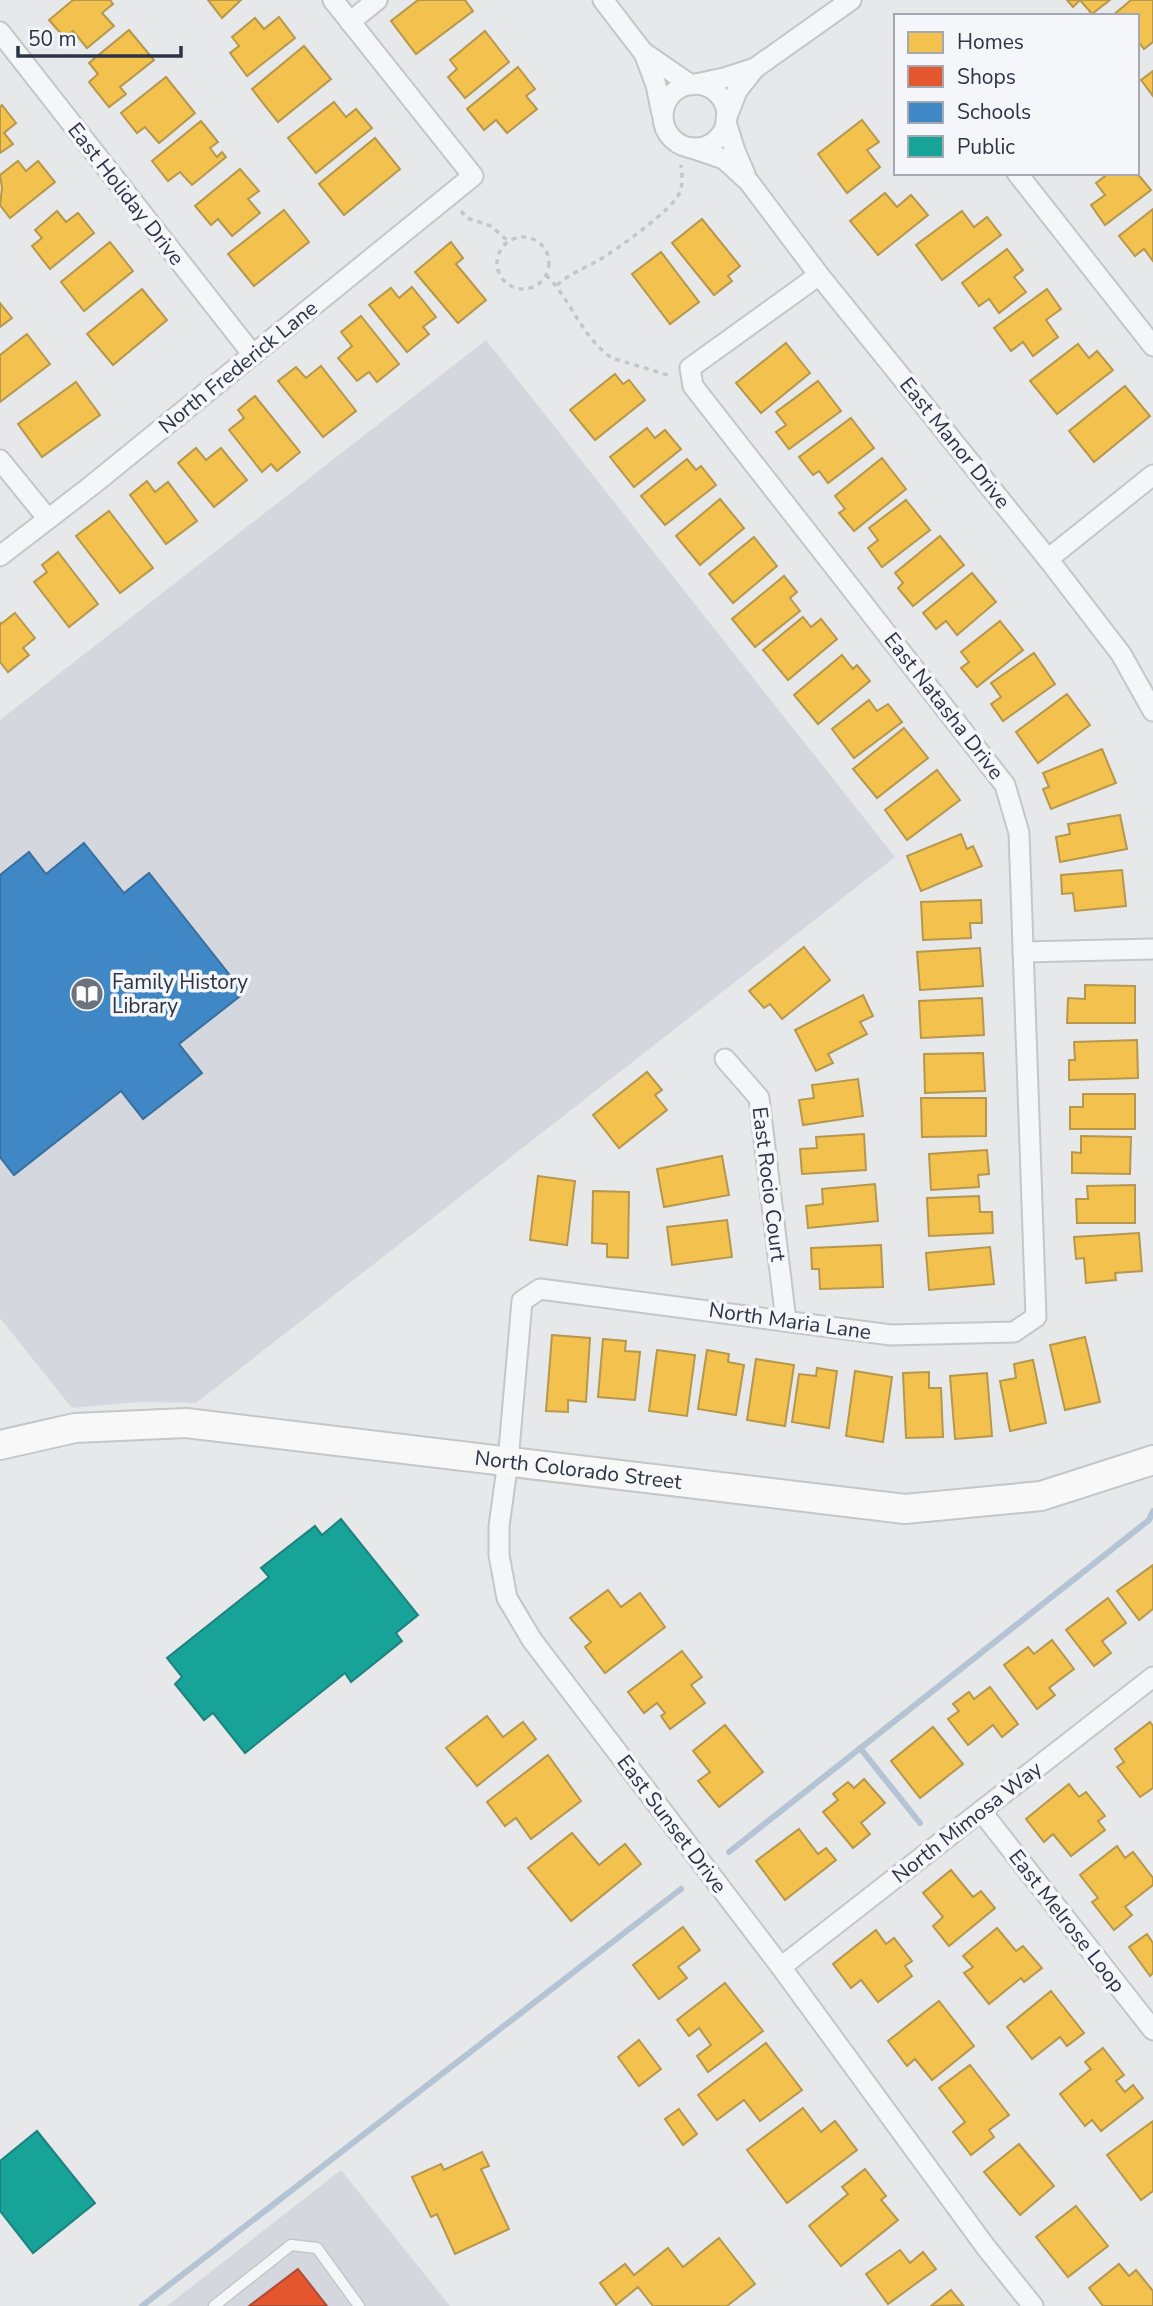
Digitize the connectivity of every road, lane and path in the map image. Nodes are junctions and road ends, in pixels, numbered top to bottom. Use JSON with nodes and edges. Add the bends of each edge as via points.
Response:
{"nodes":[{"id":1,"x":333,"y":0,"type":"edge"},
{"id":2,"x":377,"y":0,"type":"edge"},
{"id":3,"x":603,"y":0,"type":"edge"},
{"id":4,"x":851,"y":0,"type":"edge"},
{"id":5,"x":350,"y":22,"type":"junction"},
{"id":6,"x":0,"y":32,"type":"edge"},
{"id":7,"x":643,"y":52,"type":"junction"},
{"id":8,"x":755,"y":68,"type":"junction"},
{"id":9,"x":692,"y":84,"type":"junction"},
{"id":10,"x":663,"y":116,"type":"junction"},
{"id":11,"x":726,"y":120,"type":"junction"},
{"id":12,"x":686,"y":156,"type":"junction"},
{"id":13,"x":1019,"y":175,"type":"edge"},
{"id":14,"x":749,"y":182,"type":"junction"},
{"id":15,"x":464,"y":214,"type":"dead end"},
{"id":16,"x":509,"y":241,"type":"junction"},
{"id":17,"x":546,"y":275,"type":"junction"},
{"id":18,"x":819,"y":275,"type":"junction"},
{"id":19,"x":557,"y":285,"type":"junction"},
{"id":20,"x":1153,"y":346,"type":"edge"},
{"id":21,"x":253,"y":355,"type":"junction"},
{"id":22,"x":666,"y":373,"type":"dead end"},
{"id":23,"x":0,"y":460,"type":"edge"},
{"id":24,"x":1153,"y":475,"type":"edge"},
{"id":25,"x":48,"y":519,"type":"junction"},
{"id":26,"x":0,"y":556,"type":"edge"},
{"id":27,"x":1048,"y":559,"type":"junction"},
{"id":28,"x":1153,"y":711,"type":"edge"},
{"id":29,"x":1153,"y":949,"type":"edge"},
{"id":30,"x":1023,"y":953,"type":"junction"},
{"id":31,"x":725,"y":1059,"type":"dead end"},
{"id":32,"x":540,"y":1289,"type":"joint"},
{"id":33,"x":1036,"y":1317,"type":"joint"},
{"id":34,"x":786,"y":1321,"type":"junction"},
{"id":35,"x":0,"y":1445,"type":"edge"},
{"id":36,"x":1153,"y":1460,"type":"edge"},
{"id":37,"x":508,"y":1461,"type":"junction"},
{"id":38,"x":1153,"y":1677,"type":"edge"},
{"id":39,"x":981,"y":1811,"type":"junction"},
{"id":40,"x":781,"y":1967,"type":"junction"},
{"id":41,"x":1153,"y":2030,"type":"edge"},
{"id":42,"x":214,"y":2306,"type":"edge"},
{"id":43,"x":359,"y":2306,"type":"edge"},
{"id":44,"x":1033,"y":2306,"type":"edge"}],
"edges":[{"from":1,"to":5,"type":"street"},
{"from":2,"to":5,"type":"street"},
{"from":3,"to":7,"type":"street"},
{"from":4,"to":8,"type":"street"},
{"from":5,"to":21,"type":"street","name":"North Frederick Lane","via":[[473,176]]},
{"from":6,"to":21,"type":"street","name":"East Holiday Drive"},
{"from":7,"to":9,"type":"street"},
{"from":7,"to":10,"type":"street"},
{"from":8,"to":9,"type":"street"},
{"from":8,"to":11,"type":"street","via":[[737,92]]},
{"from":9,"to":10,"type":"street","via":[[669,97]]},
{"from":9,"to":11,"type":"street","via":[[705,86],[722,99]]},
{"from":10,"to":12,"type":"street","via":[[668,134],[683,146]]},
{"from":11,"to":12,"type":"street","via":[[719,137]]},
{"from":11,"to":14,"type":"street","name":"East Manor Drive"},
{"from":12,"to":14,"type":"street","name":"East Manor Drive","via":[[724,159]]},
{"from":12,"to":19,"type":"path","via":[[681,188],[672,204],[610,253]]},
{"from":13,"to":20,"type":"street"},
{"from":14,"to":18,"type":"street","name":"East Manor Drive"},
{"from":15,"to":16,"type":"path","via":[[491,226]]},
{"from":16,"to":17,"type":"path","via":[[525,237],[540,243],[548,258]]},
{"from":16,"to":17,"type":"path","via":[[497,262],[509,285],[534,286]]},
{"from":17,"to":19,"type":"path"},
{"from":18,"to":27,"type":"street","name":"East Manor Drive"},
{"from":18,"to":30,"type":"street","name":"East Natasha Drive","via":[[690,368],[693,386],[1005,785],[1019,833]]},
{"from":19,"to":22,"type":"path","via":[[582,327],[604,352]]},
{"from":21,"to":25,"type":"street","name":"North Frederick Lane"},
{"from":23,"to":25,"type":"street"},
{"from":24,"to":27,"type":"street"},
{"from":25,"to":26,"type":"street","name":"North Frederick Lane"},
{"from":27,"to":28,"type":"street","name":"East Manor Drive","via":[[1121,654]]},
{"from":29,"to":30,"type":"street"},
{"from":30,"to":33,"type":"street","name":"East Natasha Drive"},
{"from":31,"to":34,"type":"street","name":"East Rocio Court","via":[[760,1098]]},
{"from":32,"to":34,"type":"street","name":"North Maria Lane"},
{"from":32,"to":37,"type":"street","name":"East Sunset Drive","via":[[522,1301]]},
{"from":33,"to":34,"type":"street","name":"North Maria Lane","via":[[1014,1332],[891,1335]]},
{"from":35,"to":37,"type":"street","name":"North Colorado Street","via":[[75,1428],[186,1423]]},
{"from":36,"to":37,"type":"street","name":"North Colorado Street","via":[[1041,1496],[905,1509]]},
{"from":37,"to":40,"type":"street","name":"East Sunset Drive","via":[[499,1526],[500,1563],[507,1598],[519,1621]]},
{"from":38,"to":39,"type":"street","name":"North Mimosa Way"},
{"from":39,"to":40,"type":"street","name":"North Mimosa Way"},
{"from":39,"to":41,"type":"street","name":"East Melrose Loop"},
{"from":40,"to":44,"type":"street","name":"East Sunset Drive"},
{"from":42,"to":43,"type":"lane","via":[[291,2245],[317,2248]]}]}
